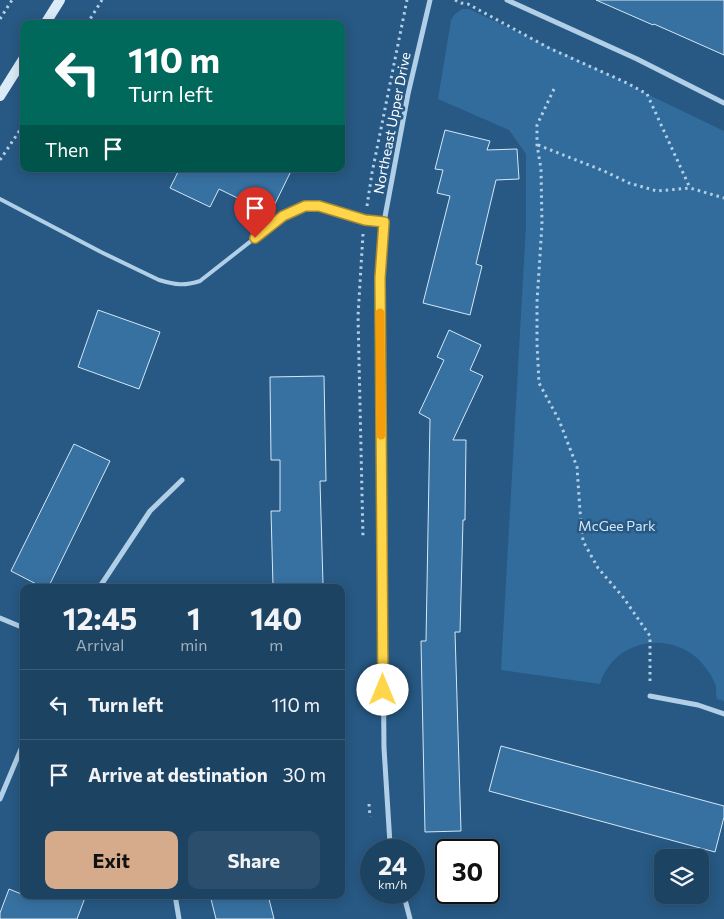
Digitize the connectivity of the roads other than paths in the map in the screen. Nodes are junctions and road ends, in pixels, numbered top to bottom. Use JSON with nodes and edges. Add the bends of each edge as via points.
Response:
{"nodes":[{"id":1,"x":60,"y":0,"type":"edge"},
{"id":2,"x":430,"y":0,"type":"edge"},
{"id":3,"x":507,"y":0,"type":"edge"},
{"id":4,"x":48,"y":20,"type":"edge"},
{"id":5,"x":20,"y":64,"type":"edge"},
{"id":6,"x":0,"y":96,"type":"edge"},
{"id":7,"x":724,"y":103,"type":"edge"},
{"id":8,"x":0,"y":199,"type":"edge"},
{"id":9,"x":384,"y":222,"type":"junction"},
{"id":10,"x":182,"y":480,"type":"dead end"},
{"id":11,"x":101,"y":584,"type":"edge"},
{"id":12,"x":0,"y":618,"type":"edge"},
{"id":13,"x":20,"y":626,"type":"edge"},
{"id":14,"x":650,"y":696,"type":"road end"},
{"id":15,"x":724,"y":714,"type":"edge"},
{"id":16,"x":20,"y":752,"type":"edge"},
{"id":17,"x":0,"y":799,"type":"edge"},
{"id":18,"x":390,"y":839,"type":"edge"},
{"id":19,"x":175,"y":899,"type":"edge"},
{"id":20,"x":406,"y":904,"type":"edge"},
{"id":21,"x":178,"y":919,"type":"edge"},
{"id":22,"x":410,"y":919,"type":"edge"}],
"edges":[{"from":1,"to":4,"type":"main road"},
{"from":2,"to":9,"type":"street","name":"Northeast Upper Drive"},
{"from":3,"to":7,"type":"street"},
{"from":5,"to":6,"type":"main road"},
{"from":8,"to":9,"type":"lane","via":[[159,280],[186,285],[200,281],[283,216],[305,206],[319,206],[365,220]]},
{"from":9,"to":18,"type":"street","name":"Northeast Upper Drive","via":[[380,278],[384,738]]},
{"from":10,"to":11,"type":"street","via":[[150,511]]},
{"from":12,"to":13,"type":"street"},
{"from":14,"to":15,"type":"street","via":[[698,705]]},
{"from":16,"to":17,"type":"street"},
{"from":19,"to":21,"type":"street"},
{"from":20,"to":22,"type":"street"}]}
